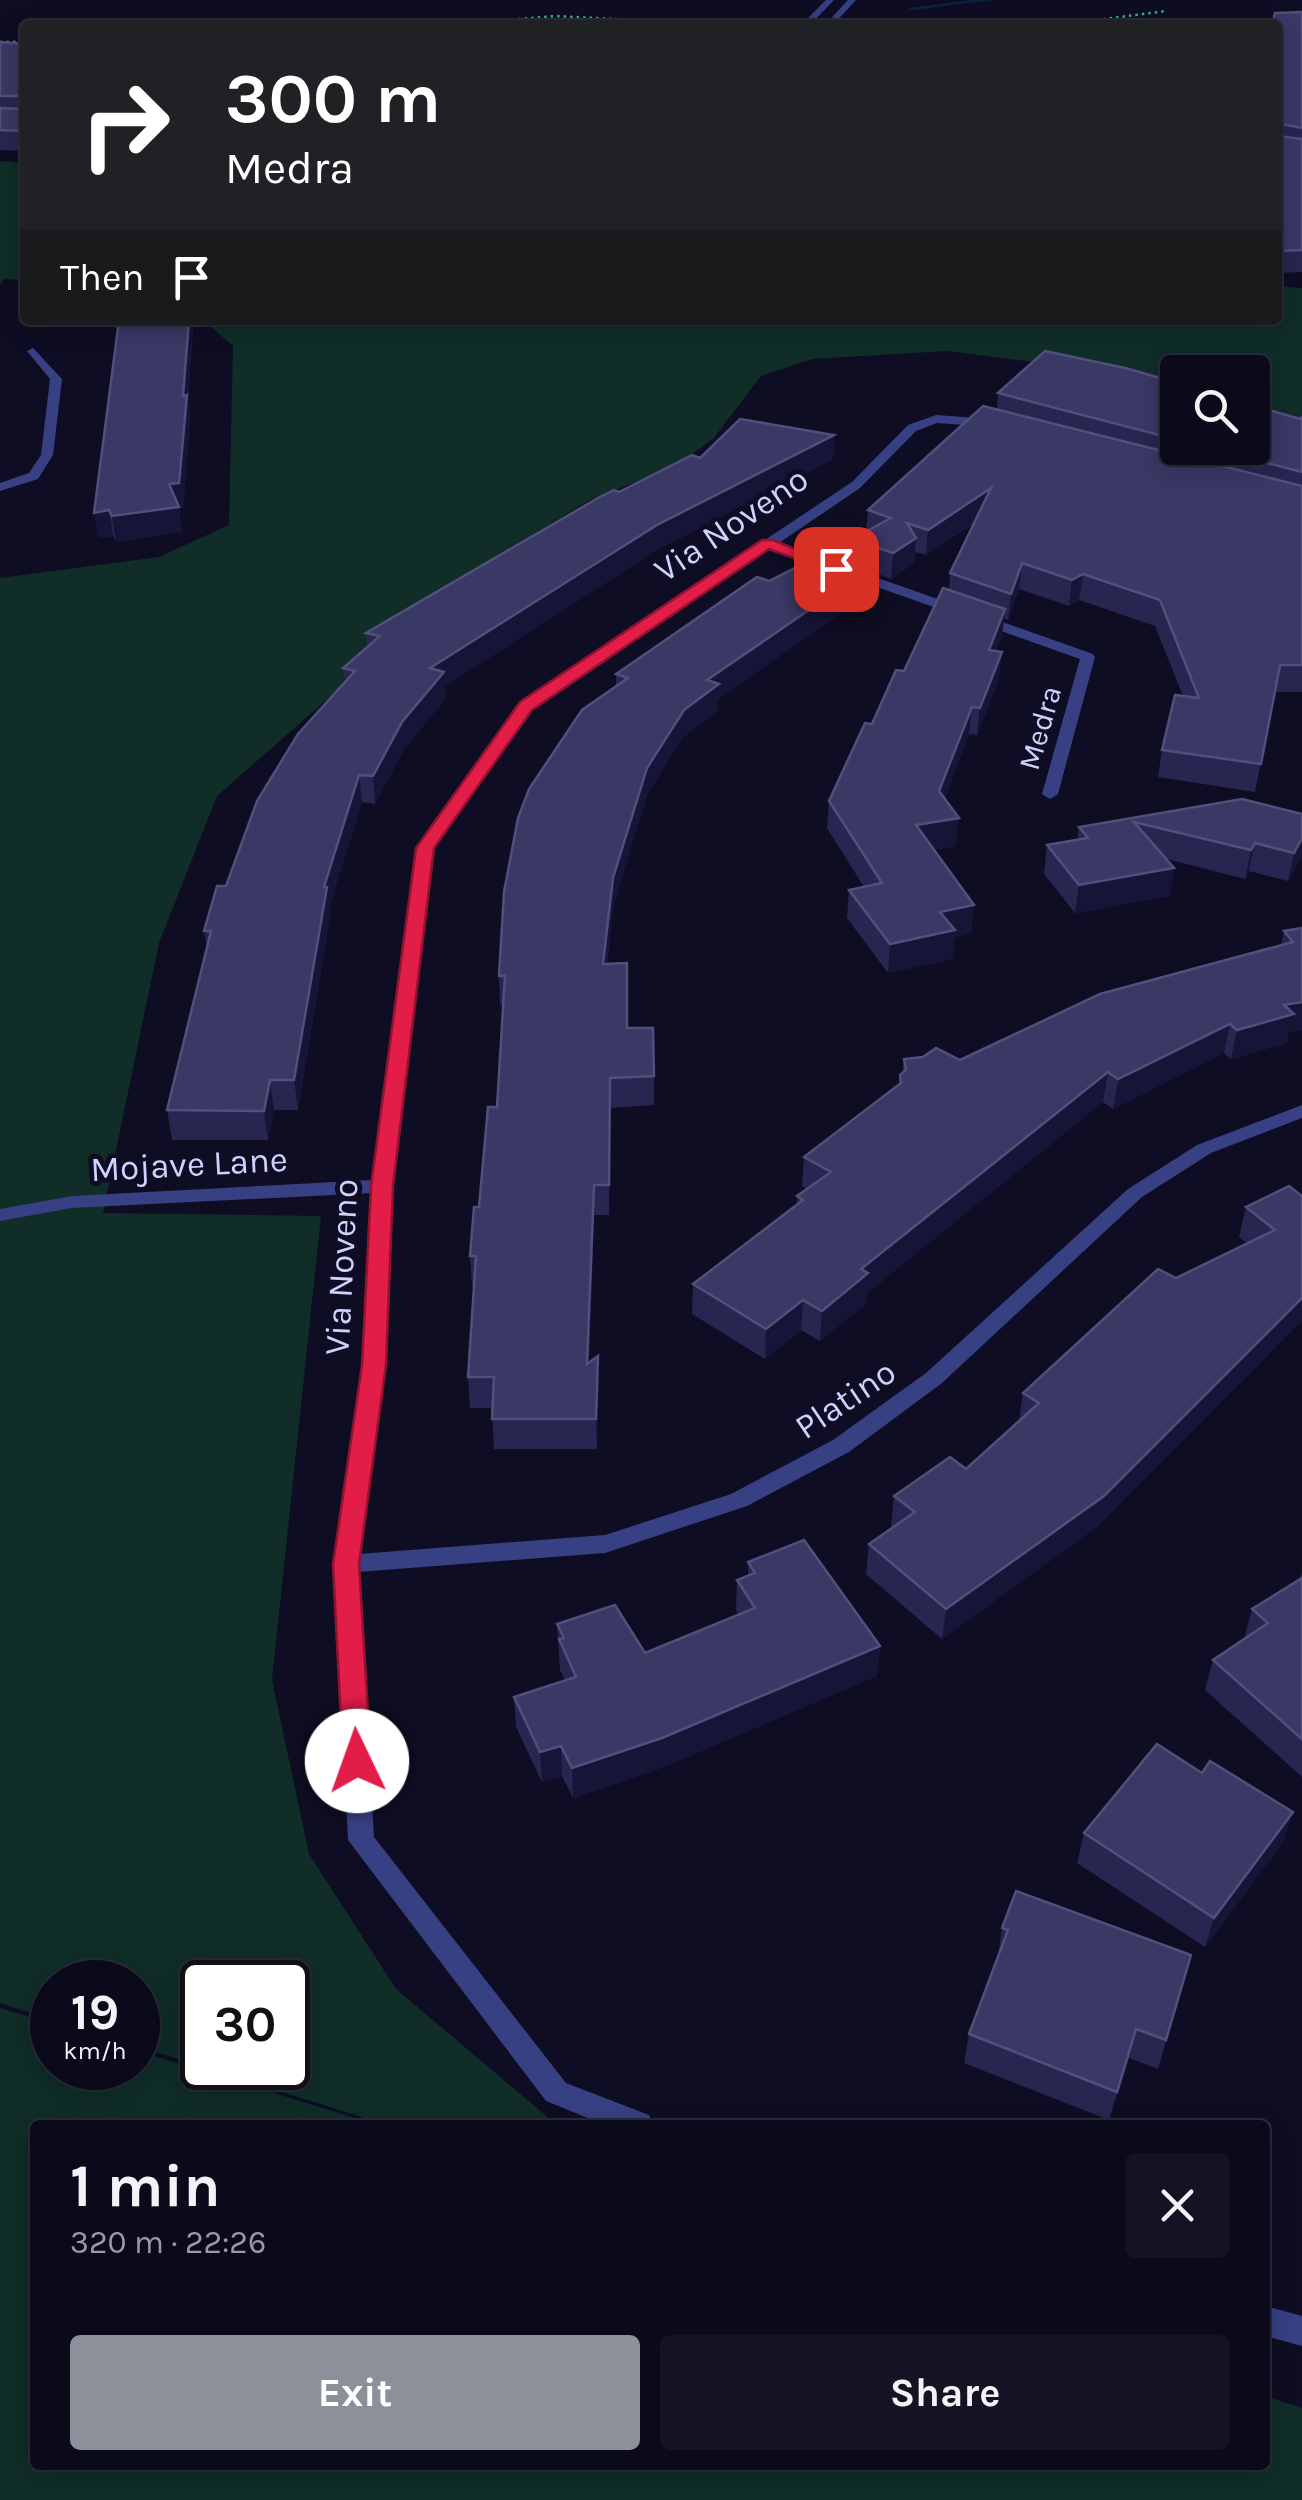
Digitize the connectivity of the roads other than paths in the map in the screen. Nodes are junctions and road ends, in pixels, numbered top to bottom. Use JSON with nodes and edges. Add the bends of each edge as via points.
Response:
{"nodes":[{"id":1,"x":830,"y":0,"type":"edge"},
{"id":2,"x":852,"y":0,"type":"edge"},
{"id":3,"x":811,"y":20,"type":"edge"},
{"id":4,"x":834,"y":20,"type":"edge"},
{"id":5,"x":33,"y":351,"type":"dead end"},
{"id":6,"x":1010,"y":428,"type":"edge"},
{"id":7,"x":0,"y":487,"type":"edge"},
{"id":8,"x":767,"y":543,"type":"junction"},
{"id":9,"x":1050,"y":794,"type":"dead end"},
{"id":10,"x":1302,"y":1111,"type":"edge"},
{"id":11,"x":382,"y":1186,"type":"junction"},
{"id":12,"x":0,"y":1215,"type":"edge"},
{"id":13,"x":346,"y":1564,"type":"junction"},
{"id":14,"x":626,"y":2120,"type":"edge"},
{"id":15,"x":1270,"y":2322,"type":"edge"},
{"id":16,"x":1302,"y":2331,"type":"edge"}],
"edges":[{"from":1,"to":3,"type":"street"},
{"from":2,"to":4,"type":"street"},
{"from":5,"to":7,"type":"street","via":[[56,379],[46,455],[34,476]]},
{"from":6,"to":8,"type":"street","name":"Via Noveno","via":[[936,419],[912,428],[856,486]]},
{"from":8,"to":9,"type":"street","name":"Medra","via":[[1088,657]]},
{"from":8,"to":11,"type":"street","name":"Via Noveno","via":[[526,706],[425,848]]},
{"from":10,"to":13,"type":"street","name":"Platino","via":[[1204,1149],[1135,1193],[934,1378],[841,1446],[739,1500],[605,1544]]},
{"from":11,"to":12,"type":"street","name":"Mojave Lane","via":[[72,1202]]},
{"from":11,"to":13,"type":"street","name":"Via Noveno","via":[[374,1365]]},
{"from":13,"to":14,"type":"street","name":"Via Noveno","via":[[361,1840],[556,2092]]},
{"from":15,"to":16,"type":"street"}]}
